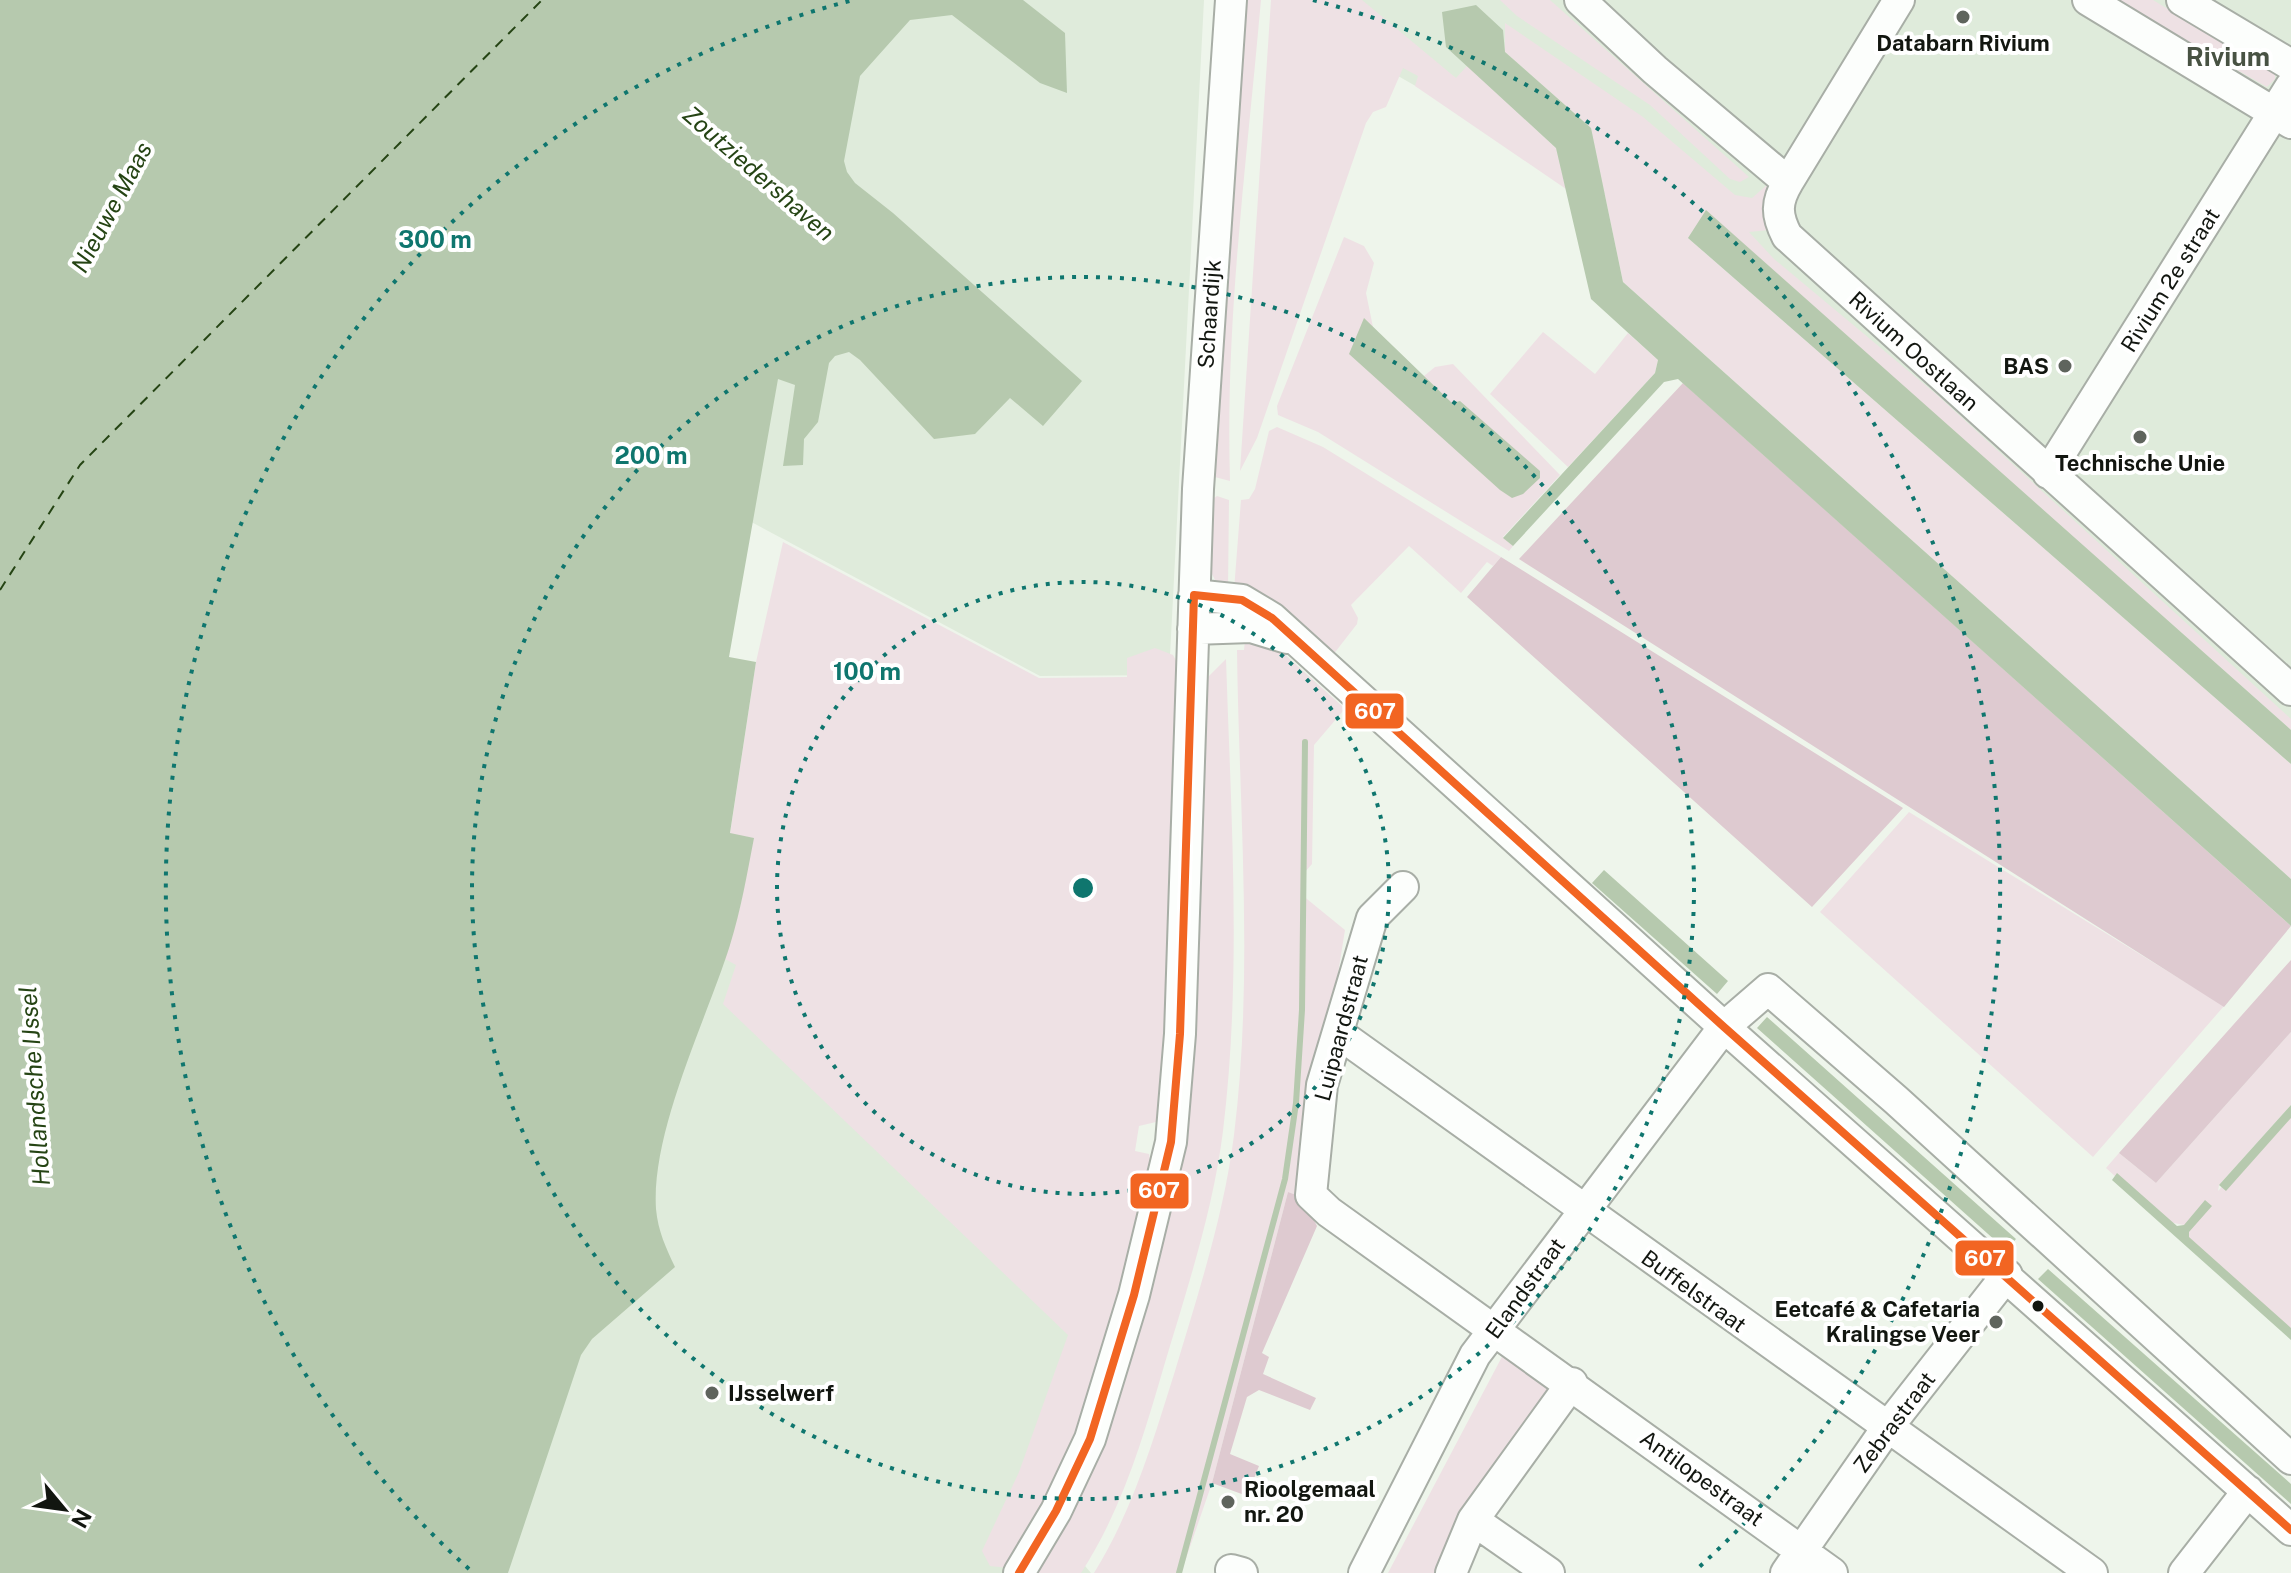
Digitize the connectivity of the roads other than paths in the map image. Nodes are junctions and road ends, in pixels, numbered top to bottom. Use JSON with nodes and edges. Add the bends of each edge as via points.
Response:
{"nodes":[{"id":1,"x":1231,"y":0,"type":"edge"},
{"id":2,"x":1580,"y":0,"type":"edge"},
{"id":3,"x":1899,"y":0,"type":"edge"},
{"id":4,"x":2088,"y":0,"type":"edge"},
{"id":5,"x":2182,"y":0,"type":"edge"},
{"id":6,"x":2291,"y":65,"type":"edge"},
{"id":7,"x":2291,"y":86,"type":"edge"},
{"id":8,"x":2283,"y":118,"type":"edge"},
{"id":9,"x":1788,"y":182,"type":"junction"},
{"id":10,"x":2048,"y":473,"type":"junction"},
{"id":11,"x":1194,"y":595,"type":"junction"},
{"id":12,"x":1193,"y":629,"type":"junction"},
{"id":13,"x":1297,"y":642,"type":"junction"},
{"id":14,"x":2291,"y":690,"type":"edge"},
{"id":15,"x":1403,"y":887,"type":"dead end"},
{"id":16,"x":1724,"y":1027,"type":"junction"},
{"id":17,"x":1338,"y":1033,"type":"junction"},
{"id":18,"x":1582,"y":1210,"type":"junction"},
{"id":19,"x":2007,"y":1275,"type":"junction"},
{"id":20,"x":1494,"y":1331,"type":"junction"},
{"id":21,"x":1572,"y":1383,"type":"junction"},
{"id":22,"x":1887,"y":1428,"type":"junction"},
{"id":23,"x":2291,"y":1459,"type":"edge"},
{"id":24,"x":2248,"y":1491,"type":"junction"},
{"id":25,"x":1473,"y":1520,"type":"junction"},
{"id":26,"x":2291,"y":1530,"type":"edge"},
{"id":27,"x":1794,"y":1562,"type":"edge"},
{"id":28,"x":1019,"y":1573,"type":"edge"},
{"id":29,"x":1364,"y":1573,"type":"edge"},
{"id":30,"x":1451,"y":1573,"type":"edge"},
{"id":31,"x":1549,"y":1573,"type":"edge"},
{"id":32,"x":1832,"y":1573,"type":"edge"},
{"id":33,"x":2092,"y":1573,"type":"edge"},
{"id":34,"x":2184,"y":1573,"type":"edge"}],
"edges":[{"from":1,"to":11,"type":"street","name":"Schaardijk"},
{"from":2,"to":9,"type":"street"},
{"from":3,"to":9,"type":"street","name":"Rivium Oostlaan"},
{"from":4,"to":8,"type":"street"},
{"from":5,"to":6,"type":"street"},
{"from":7,"to":8,"type":"street","name":"Rivium 2e straat"},
{"from":8,"to":10,"type":"street","name":"Rivium 2e straat"},
{"from":9,"to":10,"type":"street","name":"Rivium Oostlaan","via":[[1778,198],[1779,220],[1787,236]]},
{"from":10,"to":14,"type":"street","name":"Rivium Oostlaan"},
{"from":11,"to":12,"type":"street","name":"Schaardijk"},
{"from":11,"to":13,"type":"street","via":[[1251,604]]},
{"from":12,"to":13,"type":"street","via":[[1251,627]]},
{"from":12,"to":28,"type":"street","name":"Schaardijk","via":[[1180,1034],[1164,1180],[1090,1439]]},
{"from":13,"to":16,"type":"street"},
{"from":15,"to":17,"type":"street","name":"Luipaardstraat","via":[[1372,918]]},
{"from":16,"to":18,"type":"street","name":"Elandstraat"},
{"from":16,"to":19,"type":"street"},
{"from":16,"to":23,"type":"street","name":"Elandstraat","via":[[1768,989]]},
{"from":17,"to":18,"type":"street","name":"Buffelstraat"},
{"from":17,"to":20,"type":"street","name":"Luipaardstraat","via":[[1322,1085],[1311,1195]]},
{"from":18,"to":20,"type":"street","name":"Elandstraat"},
{"from":18,"to":22,"type":"street","name":"Buffelstraat"},
{"from":19,"to":22,"type":"street","name":"Zebrastraat"},
{"from":19,"to":24,"type":"street"},
{"from":20,"to":21,"type":"street","name":"Antilopestraat"},
{"from":20,"to":29,"type":"street","name":"Elandstraat","via":[[1475,1355]]},
{"from":21,"to":25,"type":"street"},
{"from":21,"to":27,"type":"street","name":"Antilopestraat"},
{"from":22,"to":27,"type":"street","name":"Zebrastraat"},
{"from":22,"to":33,"type":"street","name":"Buffelstraat"},
{"from":24,"to":26,"type":"street"},
{"from":24,"to":34,"type":"street"},
{"from":25,"to":30,"type":"street"},
{"from":25,"to":31,"type":"street"},
{"from":27,"to":32,"type":"street","name":"Antilopestraat"}]}
